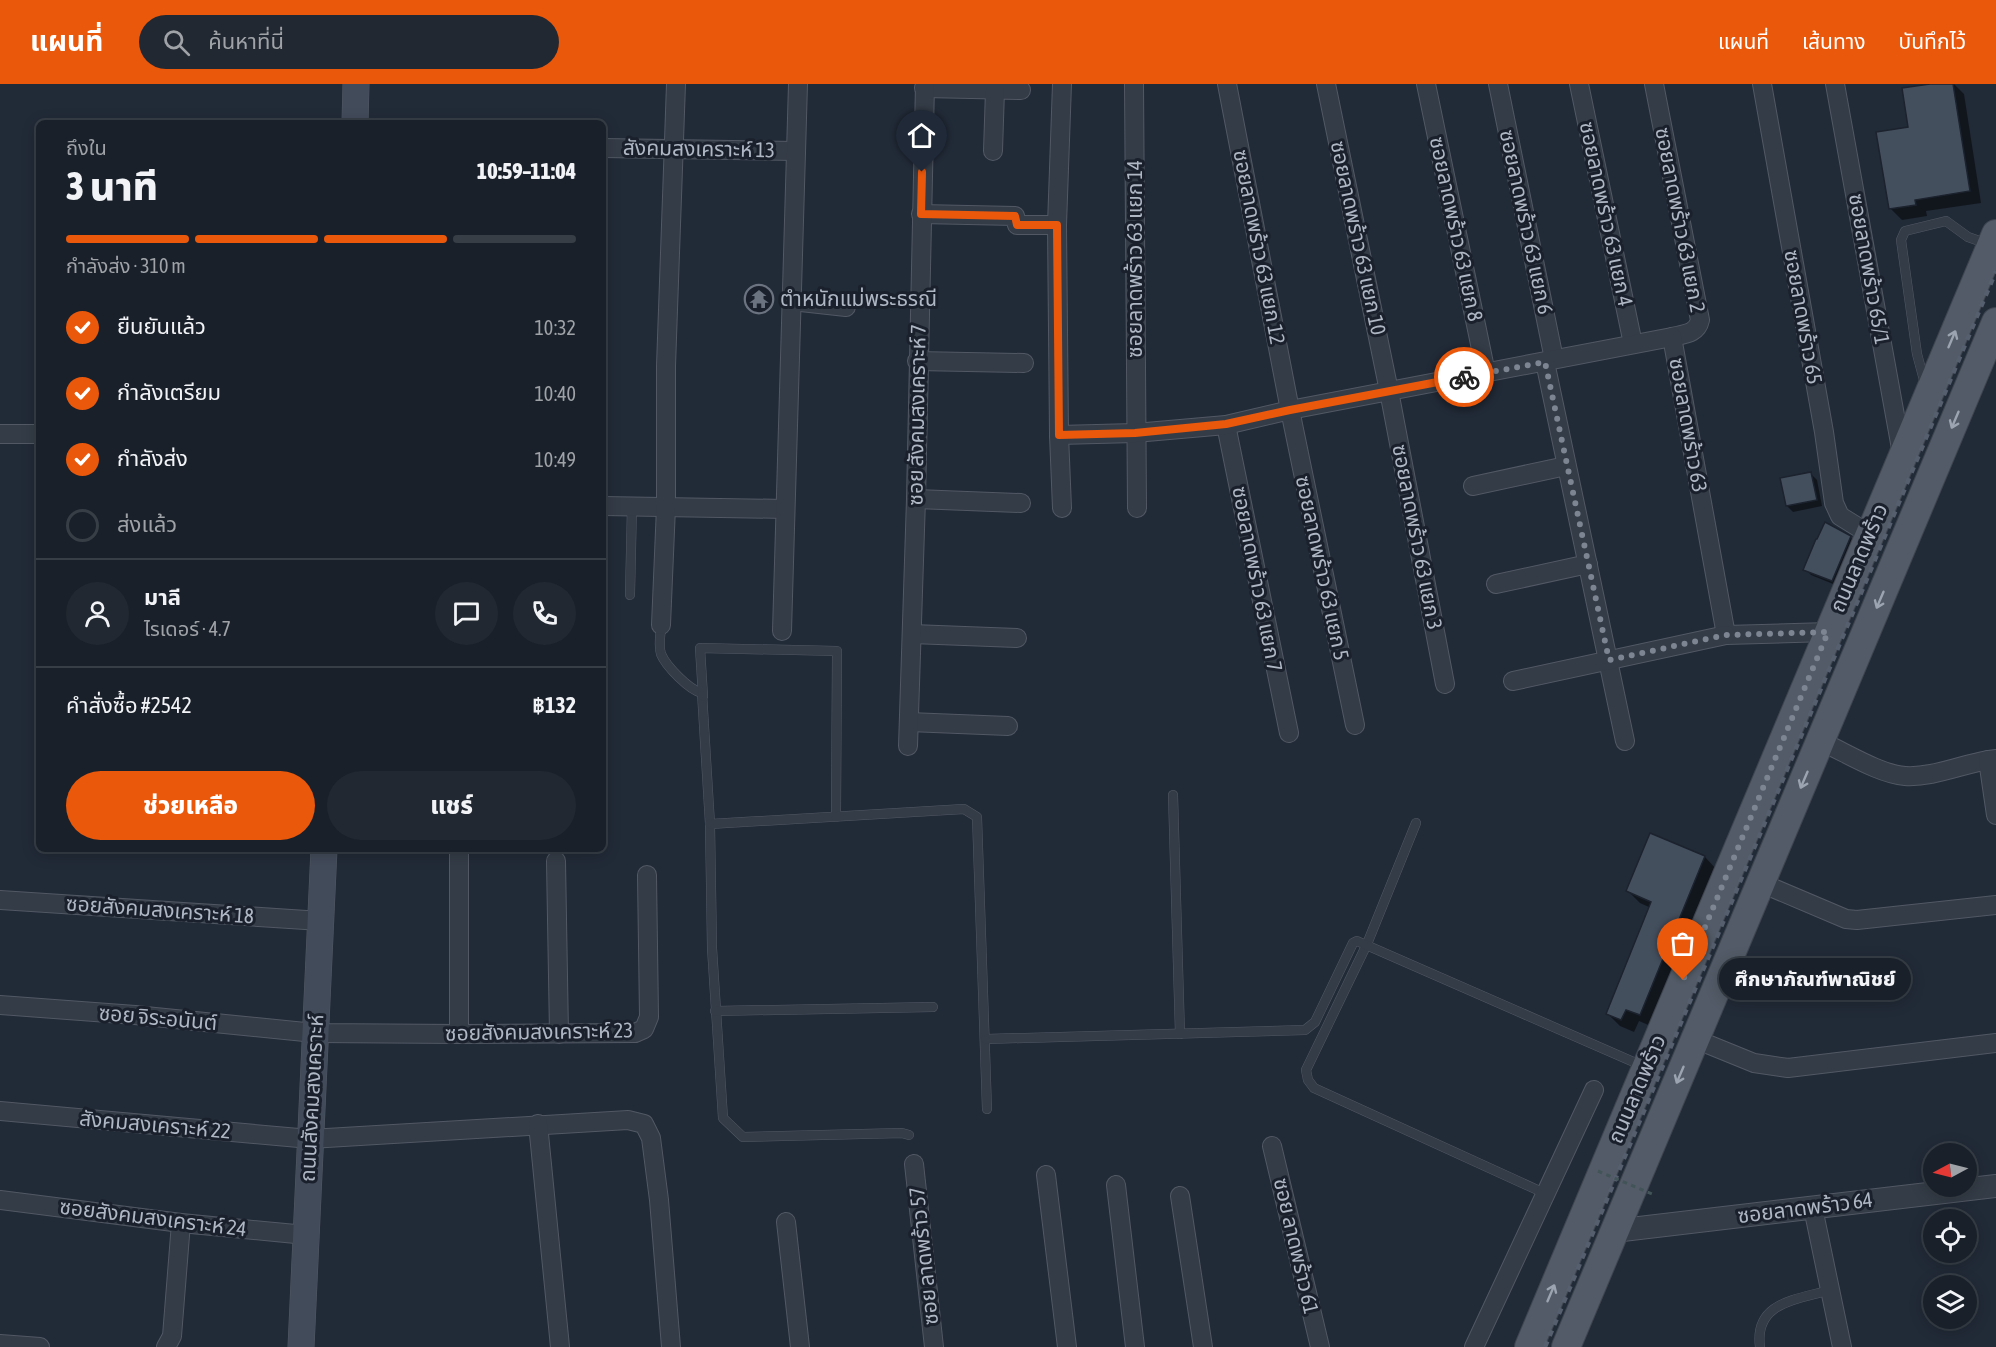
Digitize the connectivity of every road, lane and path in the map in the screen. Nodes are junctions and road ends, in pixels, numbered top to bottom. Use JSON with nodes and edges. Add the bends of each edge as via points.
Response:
{"nodes":[{"id":1,"x":356,"y":84,"type":"edge"},
{"id":2,"x":676,"y":84,"type":"edge"},
{"id":3,"x":798,"y":84,"type":"edge"},
{"id":4,"x":1062,"y":84,"type":"edge"},
{"id":5,"x":1134,"y":84,"type":"edge"},
{"id":6,"x":1227,"y":84,"type":"edge"},
{"id":7,"x":1326,"y":84,"type":"edge"},
{"id":8,"x":1426,"y":84,"type":"edge"},
{"id":9,"x":1498,"y":84,"type":"edge"},
{"id":10,"x":1579,"y":84,"type":"edge"},
{"id":11,"x":1654,"y":84,"type":"edge"},
{"id":12,"x":1762,"y":84,"type":"edge"},
{"id":13,"x":1835,"y":84,"type":"edge"},
{"id":14,"x":924,"y":86,"type":"edge"},
{"id":15,"x":995,"y":90,"type":"junction"},
{"id":16,"x":1021,"y":90,"type":"dead end"},
{"id":17,"x":355,"y":120,"type":"edge"},
{"id":18,"x":606,"y":148,"type":"edge"},
{"id":19,"x":674,"y":148,"type":"junction"},
{"id":20,"x":796,"y":151,"type":"junction"},
{"id":21,"x":993,"y":151,"type":"dead end"},
{"id":22,"x":921,"y":214,"type":"junction"},
{"id":23,"x":1057,"y":225,"type":"junction"},
{"id":24,"x":1994,"y":239,"type":"edge"},
{"id":25,"x":792,"y":301,"type":"junction"},
{"id":26,"x":846,"y":307,"type":"dead end"},
{"id":27,"x":1996,"y":322,"type":"edge"},
{"id":28,"x":1672,"y":337,"type":"junction"},
{"id":29,"x":1633,"y":344,"type":"junction"},
{"id":30,"x":1549,"y":361,"type":"junction"},
{"id":31,"x":917,"y":362,"type":"junction"},
{"id":32,"x":1024,"y":363,"type":"dead end"},
{"id":33,"x":1486,"y":373,"type":"junction"},
{"id":34,"x":1932,"y":386,"type":"junction"},
{"id":35,"x":1389,"y":391,"type":"junction"},
{"id":36,"x":1290,"y":410,"type":"junction"},
{"id":37,"x":1226,"y":424,"type":"junction"},
{"id":38,"x":1135,"y":433,"type":"junction"},
{"id":39,"x":0,"y":434,"type":"edge"},
{"id":40,"x":36,"y":434,"type":"edge"},
{"id":41,"x":1059,"y":435,"type":"junction"},
{"id":42,"x":1902,"y":455,"type":"junction"},
{"id":43,"x":1566,"y":466,"type":"junction"},
{"id":44,"x":1473,"y":486,"type":"dead end"},
{"id":45,"x":916,"y":499,"type":"junction"},
{"id":46,"x":1021,"y":503,"type":"dead end"},
{"id":47,"x":606,"y":506,"type":"edge"},
{"id":48,"x":632,"y":506,"type":"junction"},
{"id":49,"x":666,"y":507,"type":"junction"},
{"id":50,"x":1062,"y":508,"type":"dead end"},
{"id":51,"x":1137,"y":508,"type":"dead end"},
{"id":52,"x":784,"y":509,"type":"junction"},
{"id":53,"x":1869,"y":534,"type":"junction"},
{"id":54,"x":1588,"y":564,"type":"junction"},
{"id":55,"x":1496,"y":584,"type":"dead end"},
{"id":56,"x":630,"y":595,"type":"dead end"},
{"id":57,"x":661,"y":625,"type":"joint"},
{"id":58,"x":782,"y":631,"type":"dead end"},
{"id":59,"x":1828,"y":632,"type":"junction"},
{"id":60,"x":912,"y":634,"type":"junction"},
{"id":61,"x":1726,"y":635,"type":"junction"},
{"id":62,"x":1017,"y":638,"type":"dead end"},
{"id":63,"x":1609,"y":660,"type":"junction"},
{"id":64,"x":1513,"y":681,"type":"dead end"},
{"id":65,"x":1445,"y":684,"type":"dead end"},
{"id":66,"x":703,"y":696,"type":"junction"},
{"id":67,"x":909,"y":722,"type":"junction"},
{"id":68,"x":1355,"y":725,"type":"dead end"},
{"id":69,"x":1008,"y":726,"type":"dead end"},
{"id":70,"x":1289,"y":733,"type":"dead end"},
{"id":71,"x":1625,"y":741,"type":"dead end"},
{"id":72,"x":1821,"y":741,"type":"junction"},
{"id":73,"x":908,"y":746,"type":"dead end"},
{"id":74,"x":1992,"y":760,"type":"edge"},
{"id":75,"x":1173,"y":795,"type":"dead end"},
{"id":76,"x":1996,"y":815,"type":"edge"},
{"id":77,"x":836,"y":817,"type":"junction"},
{"id":78,"x":1416,"y":823,"type":"dead end"},
{"id":79,"x":710,"y":824,"type":"junction"},
{"id":80,"x":324,"y":852,"type":"edge"},
{"id":81,"x":459,"y":852,"type":"edge"},
{"id":82,"x":556,"y":861,"type":"dead end"},
{"id":83,"x":647,"y":874,"type":"dead end"},
{"id":84,"x":1761,"y":883,"type":"junction"},
{"id":85,"x":0,"y":900,"type":"edge"},
{"id":86,"x":1996,"y":905,"type":"edge"},
{"id":87,"x":321,"y":921,"type":"junction"},
{"id":88,"x":1367,"y":944,"type":"junction"},
{"id":89,"x":0,"y":1005,"type":"edge"},
{"id":90,"x":933,"y":1007,"type":"dead end"},
{"id":91,"x":715,"y":1011,"type":"junction"},
{"id":92,"x":315,"y":1033,"type":"junction"},
{"id":93,"x":459,"y":1034,"type":"junction"},
{"id":94,"x":559,"y":1034,"type":"junction"},
{"id":95,"x":1180,"y":1034,"type":"junction"},
{"id":96,"x":986,"y":1039,"type":"junction"},
{"id":97,"x":1695,"y":1039,"type":"junction"},
{"id":98,"x":1996,"y":1044,"type":"edge"},
{"id":99,"x":1646,"y":1067,"type":"junction"},
{"id":100,"x":1594,"y":1090,"type":"dead end"},
{"id":101,"x":987,"y":1109,"type":"dead end"},
{"id":102,"x":0,"y":1111,"type":"edge"},
{"id":103,"x":538,"y":1124,"type":"junction"},
{"id":104,"x":909,"y":1135,"type":"dead end"},
{"id":105,"x":310,"y":1139,"type":"junction"},
{"id":106,"x":1272,"y":1146,"type":"dead end"},
{"id":107,"x":914,"y":1164,"type":"dead end"},
{"id":108,"x":1598,"y":1171,"type":"dead end"},
{"id":109,"x":1046,"y":1174,"type":"dead end"},
{"id":110,"x":1116,"y":1185,"type":"dead end"},
{"id":111,"x":1996,"y":1186,"type":"edge"},
{"id":112,"x":1545,"y":1193,"type":"junction"},
{"id":113,"x":1652,"y":1194,"type":"dead end"},
{"id":114,"x":1180,"y":1196,"type":"dead end"},
{"id":115,"x":0,"y":1200,"type":"edge"},
{"id":116,"x":1813,"y":1208,"type":"junction"},
{"id":117,"x":1582,"y":1220,"type":"junction"},
{"id":118,"x":181,"y":1222,"type":"junction"},
{"id":119,"x":786,"y":1222,"type":"dead end"},
{"id":120,"x":1614,"y":1231,"type":"junction"},
{"id":121,"x":306,"y":1235,"type":"junction"},
{"id":122,"x":1830,"y":1290,"type":"junction"},
{"id":123,"x":0,"y":1344,"type":"edge"},
{"id":124,"x":40,"y":1347,"type":"edge"},
{"id":125,"x":166,"y":1347,"type":"edge"},
{"id":126,"x":301,"y":1347,"type":"edge"},
{"id":127,"x":560,"y":1347,"type":"edge"},
{"id":128,"x":671,"y":1347,"type":"edge"},
{"id":129,"x":800,"y":1347,"type":"edge"},
{"id":130,"x":934,"y":1347,"type":"edge"},
{"id":131,"x":1067,"y":1347,"type":"edge"},
{"id":132,"x":1136,"y":1347,"type":"edge"},
{"id":133,"x":1203,"y":1347,"type":"edge"},
{"id":134,"x":1320,"y":1347,"type":"edge"},
{"id":135,"x":1474,"y":1347,"type":"edge"},
{"id":136,"x":1529,"y":1347,"type":"edge"},
{"id":137,"x":1566,"y":1347,"type":"edge"},
{"id":138,"x":1760,"y":1347,"type":"edge"},
{"id":139,"x":1842,"y":1347,"type":"edge"}],
"edges":[{"from":1,"to":17,"type":"main road"},
{"from":2,"to":19,"type":"street"},
{"from":3,"to":20,"type":"street"},
{"from":4,"to":23,"type":"street"},
{"from":5,"to":38,"type":"street","name":"ซอยลาดพร้าว 63 แยก 14"},
{"from":6,"to":36,"type":"street","name":"ซอยลาดพร้าว 63 แยก 12"},
{"from":7,"to":35,"type":"street","name":"ซอยลาดพร้าว 63 แยก 10"},
{"from":8,"to":33,"type":"street","name":"ซอยลาดพร้าว 63 แยก 8"},
{"from":9,"to":30,"type":"street","name":"ซอยลาดพร้าว 63 แยก 6"},
{"from":10,"to":29,"type":"street","name":"ซอยลาดพร้าว 63 แยก 4"},
{"from":11,"to":28,"type":"street","name":"ซอยลาดพร้าว 63 แยก 2","via":[[1700,320],[1693,331]]},
{"from":12,"to":53,"type":"street","name":"ซอยลาดพร้าว 65","via":[[1834,503],[1840,516]]},
{"from":13,"to":42,"type":"street","name":"ซอยลาดพร้าว 65/1"},
{"from":14,"to":15,"type":"street"},
{"from":14,"to":22,"type":"street","name":"ซอย สังคมสงเคราะห์ 7"},
{"from":15,"to":16,"type":"street"},
{"from":15,"to":21,"type":"street"},
{"from":18,"to":19,"type":"street","name":"สังคมสงเคราะห์ 13"},
{"from":19,"to":20,"type":"street","name":"สังคมสงเคราะห์ 13"},
{"from":19,"to":49,"type":"street","via":[[666,366]]},
{"from":20,"to":25,"type":"street"},
{"from":22,"to":23,"type":"street","via":[[1015,216],[1017,225]]},
{"from":22,"to":31,"type":"street","name":"ซอย สังคมสงเคราะห์ 7"},
{"from":23,"to":41,"type":"street"},
{"from":34,"to":24,"type":"main road","name":"ถนนลาดพร้าว","one_way":true},
{"from":24,"to":34,"type":"lane","via":[[1968,237],[1946,221],[1902,235],[1917,354],[1924,380]]},
{"from":25,"to":26,"type":"street"},
{"from":25,"to":52,"type":"street"},
{"from":27,"to":72,"type":"main road","name":"ถนนลาดพร้าว","one_way":true},
{"from":28,"to":29,"type":"street","name":"ซอยลาดพร้าว 63"},
{"from":28,"to":61,"type":"street","name":"ซอยลาดพร้าว 63"},
{"from":29,"to":30,"type":"street","name":"ซอยลาดพร้าว 63"},
{"from":30,"to":33,"type":"street","name":"ซอยลาดพร้าว 63"},
{"from":30,"to":43,"type":"street","name":"ซอยลาดพร้าว 63 แยก 6"},
{"from":31,"to":32,"type":"street"},
{"from":31,"to":45,"type":"street","name":"ซอย สังคมสงเคราะห์ 7"},
{"from":33,"to":35,"type":"street","name":"ซอยลาดพร้าว 63"},
{"from":34,"to":42,"type":"main road","name":"ถนนลาดพร้าว"},
{"from":35,"to":36,"type":"street","name":"ซอยลาดพร้าว 63"},
{"from":35,"to":65,"type":"street","name":"ซอยลาดพร้าว 63 แยก 3"},
{"from":36,"to":37,"type":"street","name":"ซอยลาดพร้าว 63"},
{"from":36,"to":68,"type":"street","name":"ซอยลาดพร้าว 63 แยก 5"},
{"from":37,"to":38,"type":"street","name":"ซอยลาดพร้าว 63"},
{"from":37,"to":70,"type":"street","name":"ซอยลาดพร้าว 63 แยก 7"},
{"from":38,"to":41,"type":"street","name":"ซอยลาดพร้าว 63"},
{"from":38,"to":51,"type":"street","name":"ซอยลาดพร้าว 63 แยก 14"},
{"from":39,"to":40,"type":"street"},
{"from":41,"to":50,"type":"street"},
{"from":42,"to":53,"type":"main road","name":"ถนนลาดพร้าว"},
{"from":43,"to":44,"type":"street"},
{"from":43,"to":54,"type":"street","name":"ซอยลาดพร้าว 63 แยก 6"},
{"from":45,"to":46,"type":"street"},
{"from":45,"to":60,"type":"street","name":"ซอย สังคมสงเคราะห์ 7"},
{"from":47,"to":48,"type":"street"},
{"from":48,"to":49,"type":"street"},
{"from":48,"to":56,"type":"lane"},
{"from":49,"to":52,"type":"street"},
{"from":49,"to":57,"type":"street"},
{"from":52,"to":58,"type":"street"},
{"from":53,"to":59,"type":"main road","name":"ถนนลาดพร้าว"},
{"from":54,"to":55,"type":"street"},
{"from":54,"to":63,"type":"street","name":"ซอยลาดพร้าว 63 แยก 6"},
{"from":57,"to":66,"type":"lane","via":[[662,656],[684,682]]},
{"from":59,"to":61,"type":"street"},
{"from":59,"to":99,"type":"main road","name":"ถนนลาดพร้าว"},
{"from":60,"to":62,"type":"street"},
{"from":60,"to":67,"type":"street","name":"ซอย สังคมสงเคราะห์ 7"},
{"from":61,"to":63,"type":"street"},
{"from":63,"to":64,"type":"street"},
{"from":63,"to":71,"type":"street","name":"ซอยลาดพร้าว 63 แยก 6"},
{"from":66,"to":77,"type":"lane","via":[[700,648],[837,651]]},
{"from":66,"to":79,"type":"lane"},
{"from":67,"to":69,"type":"street"},
{"from":67,"to":73,"type":"street","name":"ซอย สังคมสงเคราะห์ 7"},
{"from":72,"to":74,"type":"street","via":[[1884,771],[1906,776]]},
{"from":72,"to":84,"type":"main road","name":"ถนนลาดพร้าว","one_way":true},
{"from":74,"to":76,"type":"street"},
{"from":75,"to":95,"type":"lane"},
{"from":77,"to":79,"type":"lane"},
{"from":77,"to":96,"type":"lane","via":[[964,808],[977,817]]},
{"from":78,"to":88,"type":"lane"},
{"from":79,"to":91,"type":"lane"},
{"from":80,"to":87,"type":"main road","name":"ถนนสังคมสงเคราะห์"},
{"from":81,"to":93,"type":"street"},
{"from":82,"to":94,"type":"street"},
{"from":83,"to":94,"type":"street","name":"ซอยสังคมสงเคราะห์ 23","via":[[648,1017],[644,1029],[635,1033]]},
{"from":84,"to":86,"type":"street","via":[[1846,919]]},
{"from":84,"to":97,"type":"main road","name":"ถนนลาดพร้าว"},
{"from":85,"to":87,"type":"street","name":"ซอยสังคมสงเคราะห์ 18"},
{"from":87,"to":92,"type":"main road","name":"ถนนสังคมสงเคราะห์"},
{"from":88,"to":95,"type":"lane","via":[[1353,943],[1315,1022],[1305,1030]]},
{"from":88,"to":99,"type":"lane"},
{"from":88,"to":112,"type":"lane","via":[[1306,1070],[1308,1080],[1314,1088]]},
{"from":89,"to":92,"type":"street","name":"ซอย จิระอนันต์"},
{"from":90,"to":91,"type":"lane"},
{"from":91,"to":104,"type":"lane","via":[[723,1118],[743,1137]]},
{"from":92,"to":93,"type":"street","name":"ซอยสังคมสงเคราะห์ 23"},
{"from":92,"to":105,"type":"main road","name":"ถนนสังคมสงเคราะห์"},
{"from":93,"to":94,"type":"street","name":"ซอยสังคมสงเคราะห์ 23"},
{"from":95,"to":96,"type":"lane"},
{"from":96,"to":101,"type":"lane"},
{"from":97,"to":98,"type":"street","via":[[1754,1064],[1788,1068]]},
{"from":97,"to":120,"type":"main road","name":"ถนนลาดพร้าว","one_way":true},
{"from":99,"to":117,"type":"main road","name":"ถนนลาดพร้าว"},
{"from":100,"to":112,"type":"street"},
{"from":102,"to":105,"type":"street","name":"สังคมสงเคราะห์ 22"},
{"from":103,"to":105,"type":"street","name":"สังคมสงเคราะห์ 22"},
{"from":103,"to":127,"type":"street"},
{"from":103,"to":128,"type":"street","name":"สังคมสงเคราะห์ 22","via":[[628,1120],[644,1124],[651,1138],[659,1200]]},
{"from":105,"to":121,"type":"main road","name":"ถนนสังคมสงเคราะห์"},
{"from":106,"to":134,"type":"street","name":"ซอย ลาดพร้าว 61"},
{"from":107,"to":130,"type":"street","name":"ซอย ลาดพร้าว 57"},
{"from":108,"to":113,"type":"path","bridge":true},
{"from":109,"to":131,"type":"street"},
{"from":110,"to":132,"type":"street"},
{"from":111,"to":116,"type":"street","name":"ซอยลาดพร้าว 64"},
{"from":112,"to":135,"type":"street"},
{"from":114,"to":133,"type":"street"},
{"from":115,"to":118,"type":"street","name":"ซอยสังคมสงเคราะห์ 24"},
{"from":116,"to":120,"type":"street","name":"ซอยลาดพร้าว 64"},
{"from":116,"to":122,"type":"street"},
{"from":117,"to":120,"type":"main road"},
{"from":136,"to":117,"type":"main road","name":"ถนนลาดพร้าว","one_way":true},
{"from":118,"to":121,"type":"street","name":"ซอยสังคมสงเคราะห์ 24"},
{"from":118,"to":125,"type":"street","via":[[172,1336]]},
{"from":119,"to":129,"type":"street"},
{"from":120,"to":137,"type":"main road","name":"ถนนลาดพร้าว"},
{"from":121,"to":126,"type":"main road","name":"ถนนสังคมสงเคราะห์"},
{"from":122,"to":138,"type":"lane","via":[[1778,1306],[1762,1320]]},
{"from":122,"to":139,"type":"street"},
{"from":123,"to":124,"type":"street"}]}
